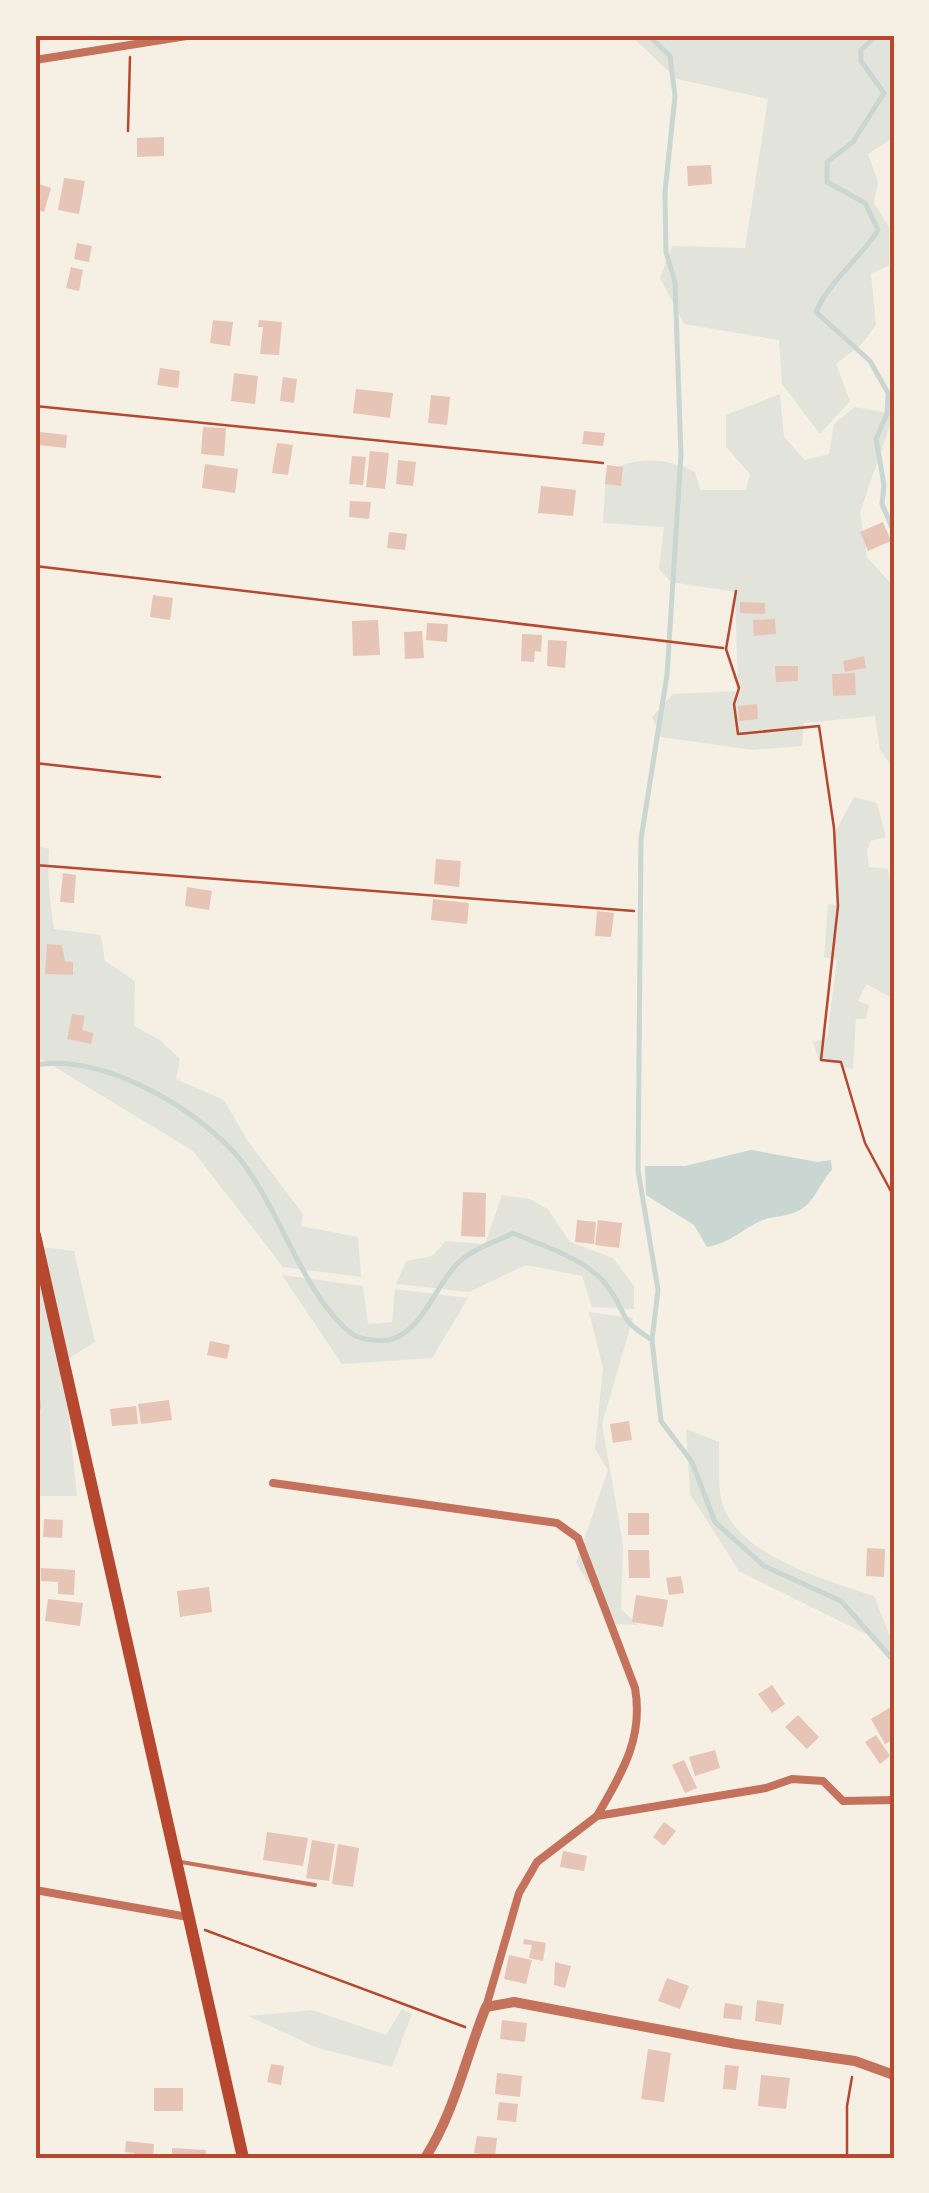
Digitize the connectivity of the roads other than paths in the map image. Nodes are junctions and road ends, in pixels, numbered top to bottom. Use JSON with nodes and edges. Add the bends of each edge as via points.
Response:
{"nodes":[{"id":1,"x":193,"y":35,"type":"edge"},
{"id":2,"x":35,"y":60,"type":"edge"},
{"id":3,"x":35,"y":1235,"type":"edge"},
{"id":4,"x":274,"y":1483,"type":"dead end"},
{"id":5,"x":894,"y":1800,"type":"edge"},
{"id":6,"x":598,"y":1816,"type":"junction"},
{"id":7,"x":176,"y":1861,"type":"junction"},
{"id":8,"x":314,"y":1884,"type":"dead end"},
{"id":9,"x":35,"y":1890,"type":"edge"},
{"id":10,"x":189,"y":1922,"type":"junction"},
{"id":11,"x":486,"y":2007,"type":"junction"},
{"id":12,"x":894,"y":2076,"type":"edge"},
{"id":13,"x":243,"y":2158,"type":"edge"},
{"id":14,"x":425,"y":2158,"type":"edge"}],
"edges":[{"from":1,"to":2,"type":"street"},
{"from":3,"to":7,"type":"main road"},
{"from":4,"to":6,"type":"street","via":[[557,1522],[578,1538],[640,1712],[630,1754]]},
{"from":5,"to":6,"type":"street","via":[[844,1801],[823,1781],[792,1779]]},
{"from":6,"to":11,"type":"street","via":[[537,1862],[520,1894]]},
{"from":7,"to":8,"type":"lane"},
{"from":7,"to":10,"type":"main road"},
{"from":9,"to":10,"type":"street"},
{"from":10,"to":13,"type":"main road"},
{"from":11,"to":12,"type":"street","via":[[514,2002],[855,2061]]},
{"from":11,"to":14,"type":"street","via":[[441,2134]]}]}
